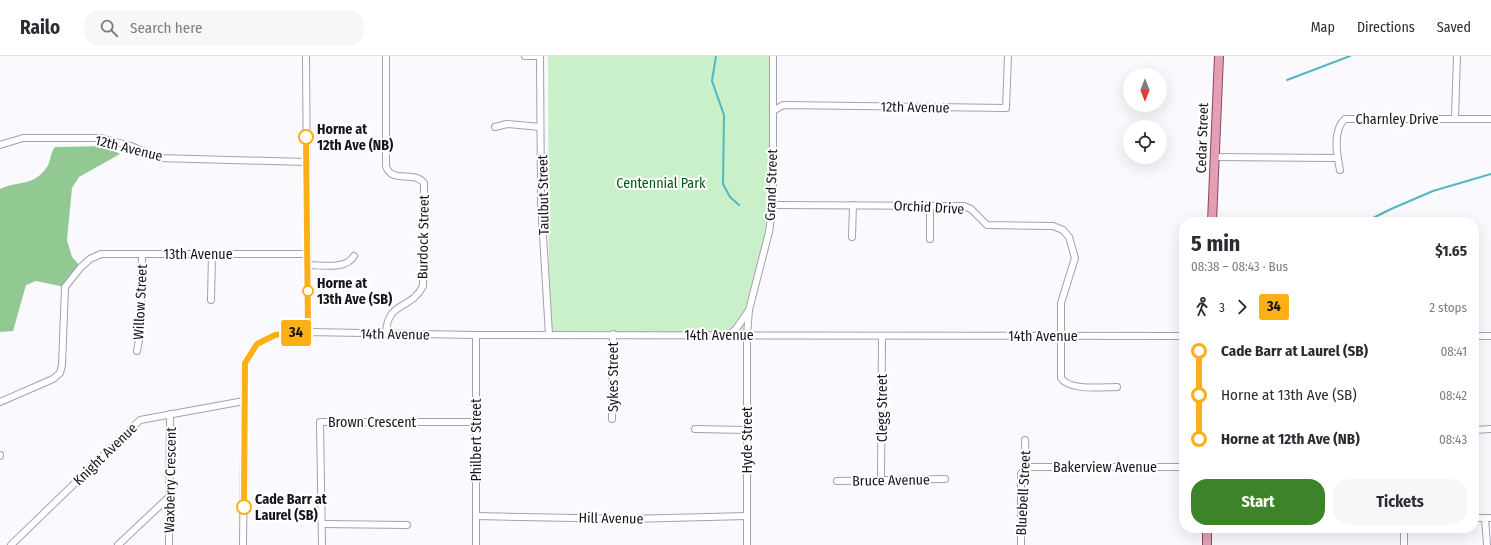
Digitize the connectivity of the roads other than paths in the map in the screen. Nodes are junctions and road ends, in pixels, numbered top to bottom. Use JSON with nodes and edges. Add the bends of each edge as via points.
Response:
{"nodes":[{"id":1,"x":306,"y":56,"type":"edge"},
{"id":2,"x":386,"y":56,"type":"edge"},
{"id":3,"x":525,"y":56,"type":"edge"},
{"id":4,"x":540,"y":56,"type":"edge"},
{"id":5,"x":774,"y":56,"type":"edge"},
{"id":6,"x":1008,"y":56,"type":"edge"},
{"id":7,"x":1219,"y":56,"type":"edge"},
{"id":8,"x":1457,"y":56,"type":"edge"},
{"id":9,"x":773,"y":111,"type":"junction"},
{"id":10,"x":1456,"y":118,"type":"junction"},
{"id":11,"x":1491,"y":119,"type":"edge"},
{"id":12,"x":495,"y":127,"type":"dead end"},
{"id":13,"x":540,"y":127,"type":"junction"},
{"id":14,"x":0,"y":145,"type":"edge"},
{"id":15,"x":1214,"y":157,"type":"junction"},
{"id":16,"x":1338,"y":158,"type":"junction"},
{"id":17,"x":306,"y":162,"type":"junction"},
{"id":18,"x":1340,"y":170,"type":"dead end"},
{"id":19,"x":773,"y":205,"type":"junction"},
{"id":20,"x":852,"y":205,"type":"junction"},
{"id":21,"x":930,"y":206,"type":"junction"},
{"id":22,"x":1212,"y":217,"type":"edge"},
{"id":23,"x":852,"y":237,"type":"dead end"},
{"id":24,"x":930,"y":239,"type":"dead end"},
{"id":25,"x":142,"y":254,"type":"junction"},
{"id":26,"x":212,"y":254,"type":"junction"},
{"id":27,"x":307,"y":254,"type":"junction"},
{"id":28,"x":354,"y":256,"type":"dead end"},
{"id":29,"x":308,"y":264,"type":"junction"},
{"id":30,"x":211,"y":300,"type":"dead end"},
{"id":31,"x":749,"y":310,"type":"junction"},
{"id":32,"x":308,"y":332,"type":"junction"},
{"id":33,"x":386,"y":334,"type":"junction"},
{"id":34,"x":613,"y":334,"type":"junction"},
{"id":35,"x":476,"y":335,"type":"junction"},
{"id":36,"x":549,"y":335,"type":"junction"},
{"id":37,"x":729,"y":335,"type":"junction"},
{"id":38,"x":747,"y":335,"type":"junction"},
{"id":39,"x":882,"y":336,"type":"junction"},
{"id":40,"x":1061,"y":336,"type":"junction"},
{"id":41,"x":1179,"y":336,"type":"edge"},
{"id":42,"x":1479,"y":336,"type":"edge"},
{"id":43,"x":1491,"y":336,"type":"edge"},
{"id":44,"x":137,"y":351,"type":"dead end"},
{"id":45,"x":1117,"y":387,"type":"dead end"},
{"id":46,"x":244,"y":400,"type":"junction"},
{"id":47,"x":0,"y":402,"type":"edge"},
{"id":48,"x":170,"y":414,"type":"junction"},
{"id":49,"x":612,"y":419,"type":"dead end"},
{"id":50,"x":476,"y":422,"type":"junction"},
{"id":51,"x":694,"y":429,"type":"dead end"},
{"id":52,"x":747,"y":430,"type":"junction"},
{"id":53,"x":1479,"y":430,"type":"edge"},
{"id":54,"x":1491,"y":430,"type":"edge"},
{"id":55,"x":1025,"y":440,"type":"dead end"},
{"id":56,"x":1026,"y":467,"type":"junction"},
{"id":57,"x":1179,"y":467,"type":"edge"},
{"id":58,"x":946,"y":479,"type":"dead end"},
{"id":59,"x":881,"y":480,"type":"junction"},
{"id":60,"x":837,"y":481,"type":"dead end"},
{"id":61,"x":169,"y":497,"type":"junction"},
{"id":62,"x":476,"y":516,"type":"junction"},
{"id":63,"x":747,"y":516,"type":"junction"},
{"id":64,"x":1488,"y":518,"type":"edge"},
{"id":65,"x":323,"y":524,"type":"junction"},
{"id":66,"x":407,"y":525,"type":"dead end"},
{"id":67,"x":1207,"y":533,"type":"edge"},
{"id":68,"x":1404,"y":533,"type":"edge"},
{"id":69,"x":11,"y":545,"type":"edge"},
{"id":70,"x":118,"y":545,"type":"edge"},
{"id":71,"x":169,"y":545,"type":"edge"},
{"id":72,"x":244,"y":545,"type":"edge"},
{"id":73,"x":322,"y":545,"type":"edge"},
{"id":74,"x":476,"y":545,"type":"edge"},
{"id":75,"x":747,"y":545,"type":"edge"},
{"id":76,"x":1021,"y":545,"type":"edge"},
{"id":77,"x":1207,"y":545,"type":"edge"},
{"id":78,"x":1404,"y":545,"type":"edge"},
{"id":79,"x":1487,"y":545,"type":"edge"}],
"edges":[{"from":1,"to":17,"type":"street"},
{"from":2,"to":33,"type":"street","name":"Burdock Street","via":[[386,166],[391,175],[421,178],[424,183],[423,286],[419,295],[394,310],[389,316]]},
{"from":3,"to":4,"type":"street"},
{"from":4,"to":13,"type":"street","name":"Taulbut Street"},
{"from":5,"to":9,"type":"street","name":"Grand Street"},
{"from":6,"to":9,"type":"street","name":"12th Avenue","via":[[1006,108],[783,105]]},
{"from":7,"to":15,"type":"main road","name":"Cedar Street"},
{"from":8,"to":10,"type":"street"},
{"from":9,"to":19,"type":"street","name":"Grand Street"},
{"from":10,"to":11,"type":"street","name":"Charnley Drive"},
{"from":10,"to":16,"type":"street","name":"Charnley Drive","via":[[1345,120],[1338,129]]},
{"from":12,"to":13,"type":"street","via":[[507,124]]},
{"from":13,"to":36,"type":"street","name":"Taulbut Street","via":[[541,202]]},
{"from":14,"to":17,"type":"street","name":"12th Avenue","via":[[22,138],[101,138],[131,146],[159,158]]},
{"from":15,"to":16,"type":"street"},
{"from":15,"to":22,"type":"main road","name":"Cedar Street"},
{"from":16,"to":18,"type":"street","name":"Charnley Drive"},
{"from":17,"to":27,"type":"street"},
{"from":19,"to":20,"type":"street","name":"Orchid Drive"},
{"from":19,"to":31,"type":"street","name":"Grand Street","via":[[769,232]]},
{"from":20,"to":21,"type":"street","name":"Orchid Drive"},
{"from":20,"to":23,"type":"street"},
{"from":21,"to":24,"type":"street"},
{"from":21,"to":40,"type":"street","name":"Orchid Drive","via":[[968,207],[984,223],[990,225],[1053,226],[1066,233],[1072,245],[1075,262],[1062,298]]},
{"from":25,"to":26,"type":"street","name":"13th Avenue"},
{"from":25,"to":44,"type":"street","name":"Willow Street","via":[[141,329]]},
{"from":25,"to":47,"type":"street","name":"13th Avenue","via":[[101,254],[81,267],[65,287],[60,373],[53,379]]},
{"from":26,"to":27,"type":"street","name":"13th Avenue"},
{"from":26,"to":30,"type":"street"},
{"from":27,"to":29,"type":"street"},
{"from":28,"to":29,"type":"street","via":[[352,261],[346,264]]},
{"from":29,"to":32,"type":"street"},
{"from":31,"to":37,"type":"street"},
{"from":31,"to":38,"type":"street","name":"Grand Street"},
{"from":32,"to":33,"type":"street","name":"14th Avenue"},
{"from":32,"to":46,"type":"street","name":"14th Avenue","via":[[275,335],[257,344],[245,363]]},
{"from":33,"to":35,"type":"street","name":"14th Avenue"},
{"from":34,"to":36,"type":"street","name":"14th Avenue"},
{"from":34,"to":37,"type":"street","name":"14th Avenue"},
{"from":34,"to":49,"type":"street","name":"Sykes Street"},
{"from":35,"to":36,"type":"street","name":"14th Avenue"},
{"from":35,"to":50,"type":"street","name":"Philbert Street"},
{"from":37,"to":38,"type":"street","name":"14th Avenue"},
{"from":38,"to":39,"type":"street","name":"14th Avenue"},
{"from":38,"to":52,"type":"street","name":"Hyde Street"},
{"from":39,"to":40,"type":"street","name":"14th Avenue"},
{"from":39,"to":59,"type":"street","name":"Clegg Street"},
{"from":40,"to":41,"type":"street","name":"14th Avenue"},
{"from":40,"to":45,"type":"street","name":"Orchid Drive","via":[[1060,378],[1063,381],[1073,386]]},
{"from":42,"to":43,"type":"street"},
{"from":46,"to":48,"type":"street","name":"Knight Avenue"},
{"from":46,"to":72,"type":"street"},
{"from":48,"to":61,"type":"street","name":"Waxberry Crescent"},
{"from":48,"to":69,"type":"street","name":"Knight Avenue","via":[[140,420]]},
{"from":50,"to":62,"type":"street","name":"Philbert Street"},
{"from":50,"to":65,"type":"street","name":"Brown Crescent","via":[[320,422]]},
{"from":51,"to":52,"type":"street"},
{"from":52,"to":63,"type":"street","name":"Hyde Street"},
{"from":53,"to":54,"type":"street"},
{"from":55,"to":56,"type":"street","name":"Bluebell Street"},
{"from":56,"to":57,"type":"street","name":"Bakerview Avenue"},
{"from":56,"to":76,"type":"street","name":"Bluebell Street","via":[[1021,474]]},
{"from":58,"to":59,"type":"street","name":"Bruce Avenue"},
{"from":59,"to":60,"type":"street","name":"Bruce Avenue"},
{"from":61,"to":70,"type":"street"},
{"from":61,"to":71,"type":"street","name":"Waxberry Crescent"},
{"from":62,"to":63,"type":"street","name":"Hill Avenue","via":[[628,519]]},
{"from":62,"to":74,"type":"street","name":"Philbert Street"},
{"from":63,"to":75,"type":"street","name":"Hyde Street"},
{"from":64,"to":79,"type":"street"},
{"from":65,"to":66,"type":"street"},
{"from":65,"to":73,"type":"street","name":"Brown Crescent"},
{"from":67,"to":77,"type":"main road"},
{"from":68,"to":78,"type":"street"}]}
